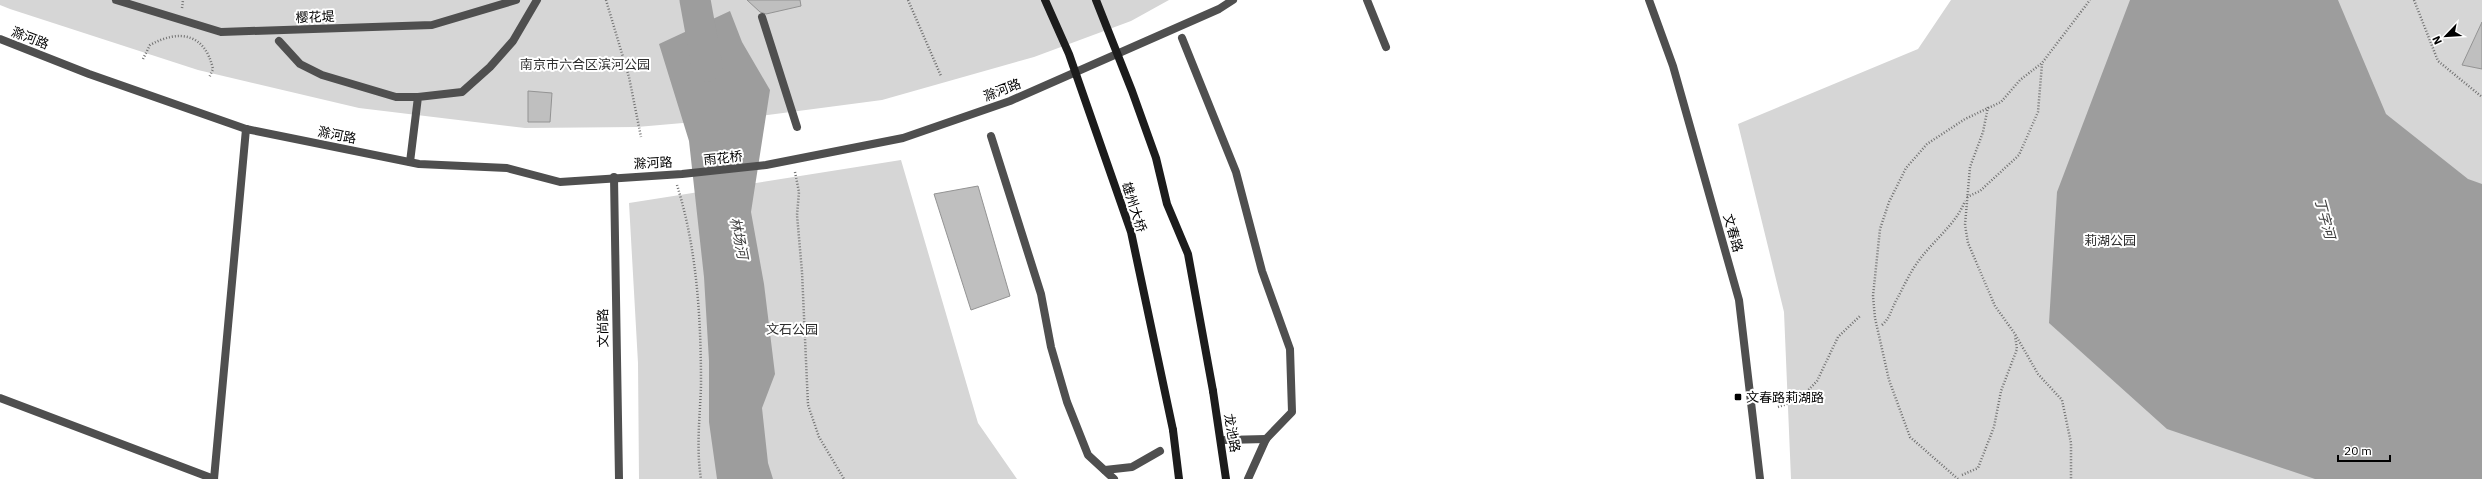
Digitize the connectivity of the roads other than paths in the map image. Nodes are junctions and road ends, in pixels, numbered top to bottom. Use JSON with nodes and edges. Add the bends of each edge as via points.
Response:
{"nodes":[{"id":1,"x":116,"y":0,"type":"edge"},
{"id":2,"x":516,"y":0,"type":"edge"},
{"id":3,"x":537,"y":0,"type":"edge"},
{"id":4,"x":1045,"y":0,"type":"edge"},
{"id":5,"x":1096,"y":0,"type":"edge"},
{"id":6,"x":1233,"y":0,"type":"edge"},
{"id":7,"x":1367,"y":0,"type":"edge"},
{"id":8,"x":1649,"y":0,"type":"edge"},
{"id":9,"x":762,"y":17,"type":"dead end"},
{"id":10,"x":1182,"y":38,"type":"dead end"},
{"id":11,"x":0,"y":39,"type":"edge"},
{"id":12,"x":279,"y":41,"type":"dead end"},
{"id":13,"x":1386,"y":46,"type":"dead end"},
{"id":14,"x":418,"y":97,"type":"junction"},
{"id":15,"x":797,"y":127,"type":"dead end"},
{"id":16,"x":246,"y":129,"type":"junction"},
{"id":17,"x":990,"y":136,"type":"dead end"},
{"id":18,"x":410,"y":162,"type":"junction"},
{"id":19,"x":766,"y":165,"type":"joint"},
{"id":20,"x":682,"y":174,"type":"joint"},
{"id":21,"x":614,"y":177,"type":"junction"},
{"id":22,"x":0,"y":398,"type":"edge"},
{"id":23,"x":1266,"y":439,"type":"junction"},
{"id":24,"x":1226,"y":440,"type":"dead end"},
{"id":25,"x":1160,"y":451,"type":"dead end"},
{"id":26,"x":1105,"y":470,"type":"junction"},
{"id":27,"x":214,"y":479,"type":"edge"},
{"id":28,"x":619,"y":479,"type":"edge"},
{"id":29,"x":1114,"y":479,"type":"edge"},
{"id":30,"x":1179,"y":479,"type":"edge"},
{"id":31,"x":1226,"y":479,"type":"edge"},
{"id":32,"x":1248,"y":479,"type":"edge"},
{"id":33,"x":1760,"y":479,"type":"edge"}],
"edges":[{"from":1,"to":2,"type":"street","name":"樱花堤","via":[[221,32],[432,25]]},
{"from":3,"to":14,"type":"street","via":[[513,41],[490,67],[462,92]]},
{"from":4,"to":30,"type":"main road","name":"雄州大桥","bridge":true,"via":[[1069,54],[1131,232],[1173,430]]},
{"from":5,"to":31,"type":"main road","name":"龙池路","bridge":true,"via":[[1132,91],[1156,158],[1167,204],[1188,254]]},
{"from":6,"to":19,"type":"street","name":"滁河路","via":[[1220,9],[1010,101],[903,138]]},
{"from":7,"to":13,"type":"street"},
{"from":8,"to":33,"type":"street","name":"文春路","via":[[1673,66],[1739,300]]},
{"from":9,"to":15,"type":"street"},
{"from":10,"to":23,"type":"street","via":[[1236,172],[1262,271],[1290,349],[1292,412]]},
{"from":11,"to":16,"type":"street","name":"滁河路"},
{"from":12,"to":14,"type":"street","via":[[300,64],[322,75],[396,97]]},
{"from":14,"to":18,"type":"street"},
{"from":16,"to":18,"type":"street","name":"滁河路"},
{"from":16,"to":27,"type":"street"},
{"from":17,"to":26,"type":"street","via":[[1041,294],[1051,347],[1067,402],[1088,455]]},
{"from":18,"to":21,"type":"street","name":"滁河路","via":[[507,168],[560,182]]},
{"from":19,"to":20,"type":"street","name":"雨花桥"},
{"from":20,"to":21,"type":"street","name":"滁河路"},
{"from":21,"to":28,"type":"street","name":"文尚路"},
{"from":22,"to":27,"type":"street"},
{"from":23,"to":24,"type":"street"},
{"from":23,"to":32,"type":"street"},
{"from":25,"to":26,"type":"street","via":[[1132,467]]},
{"from":26,"to":29,"type":"street"}]}
